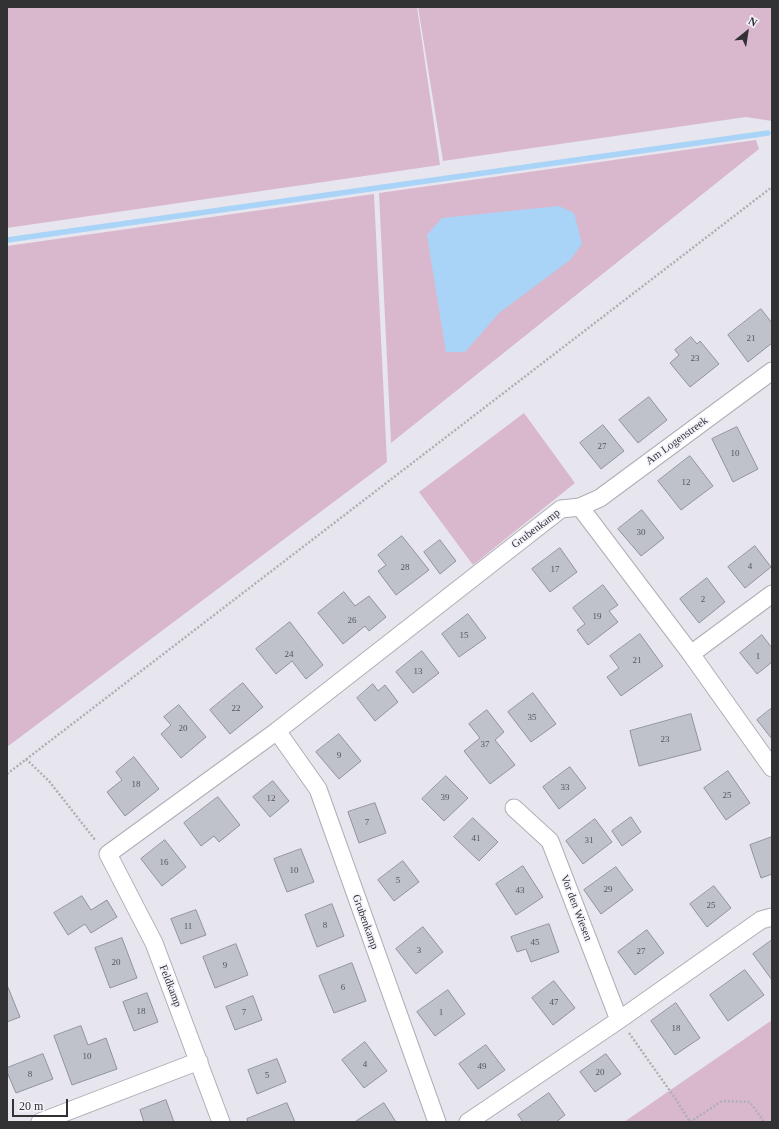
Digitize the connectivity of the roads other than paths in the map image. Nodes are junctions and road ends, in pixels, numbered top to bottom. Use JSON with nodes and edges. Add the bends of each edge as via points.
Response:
{"nodes":[{"id":1,"x":772,"y":371,"type":"edge"},
{"id":2,"x":580,"y":507,"type":"junction"},
{"id":3,"x":772,"y":594,"type":"edge"},
{"id":4,"x":691,"y":654,"type":"junction"},
{"id":5,"x":277,"y":731,"type":"junction"},
{"id":6,"x":772,"y":768,"type":"edge"},
{"id":7,"x":514,"y":808,"type":"dead end"},
{"id":8,"x":108,"y":854,"type":"joint"},
{"id":9,"x":772,"y":917,"type":"edge"},
{"id":10,"x":619,"y":1020,"type":"junction"},
{"id":11,"x":199,"y":1061,"type":"junction"},
{"id":12,"x":40,"y":1122,"type":"edge"},
{"id":13,"x":221,"y":1122,"type":"edge"},
{"id":14,"x":437,"y":1122,"type":"edge"},
{"id":15,"x":468,"y":1122,"type":"edge"}],
"edges":[{"from":1,"to":2,"type":"street","name":"Am Logenstreek","via":[[600,498]]},
{"from":2,"to":4,"type":"street"},
{"from":2,"to":5,"type":"street","name":"Grubenkamp","via":[[561,509]]},
{"from":3,"to":4,"type":"street"},
{"from":4,"to":6,"type":"street"},
{"from":5,"to":8,"type":"street","name":"Grubenkamp"},
{"from":5,"to":14,"type":"street","name":"Grubenkamp","via":[[318,789]]},
{"from":7,"to":10,"type":"street","name":"Vor den Wiesen","via":[[550,841]]},
{"from":8,"to":11,"type":"street","name":"Feldkamp","via":[[154,943]]},
{"from":9,"to":10,"type":"street","via":[[761,920]]},
{"from":10,"to":15,"type":"street"},
{"from":11,"to":12,"type":"street"},
{"from":11,"to":13,"type":"street","name":"Feldkamp"}]}
